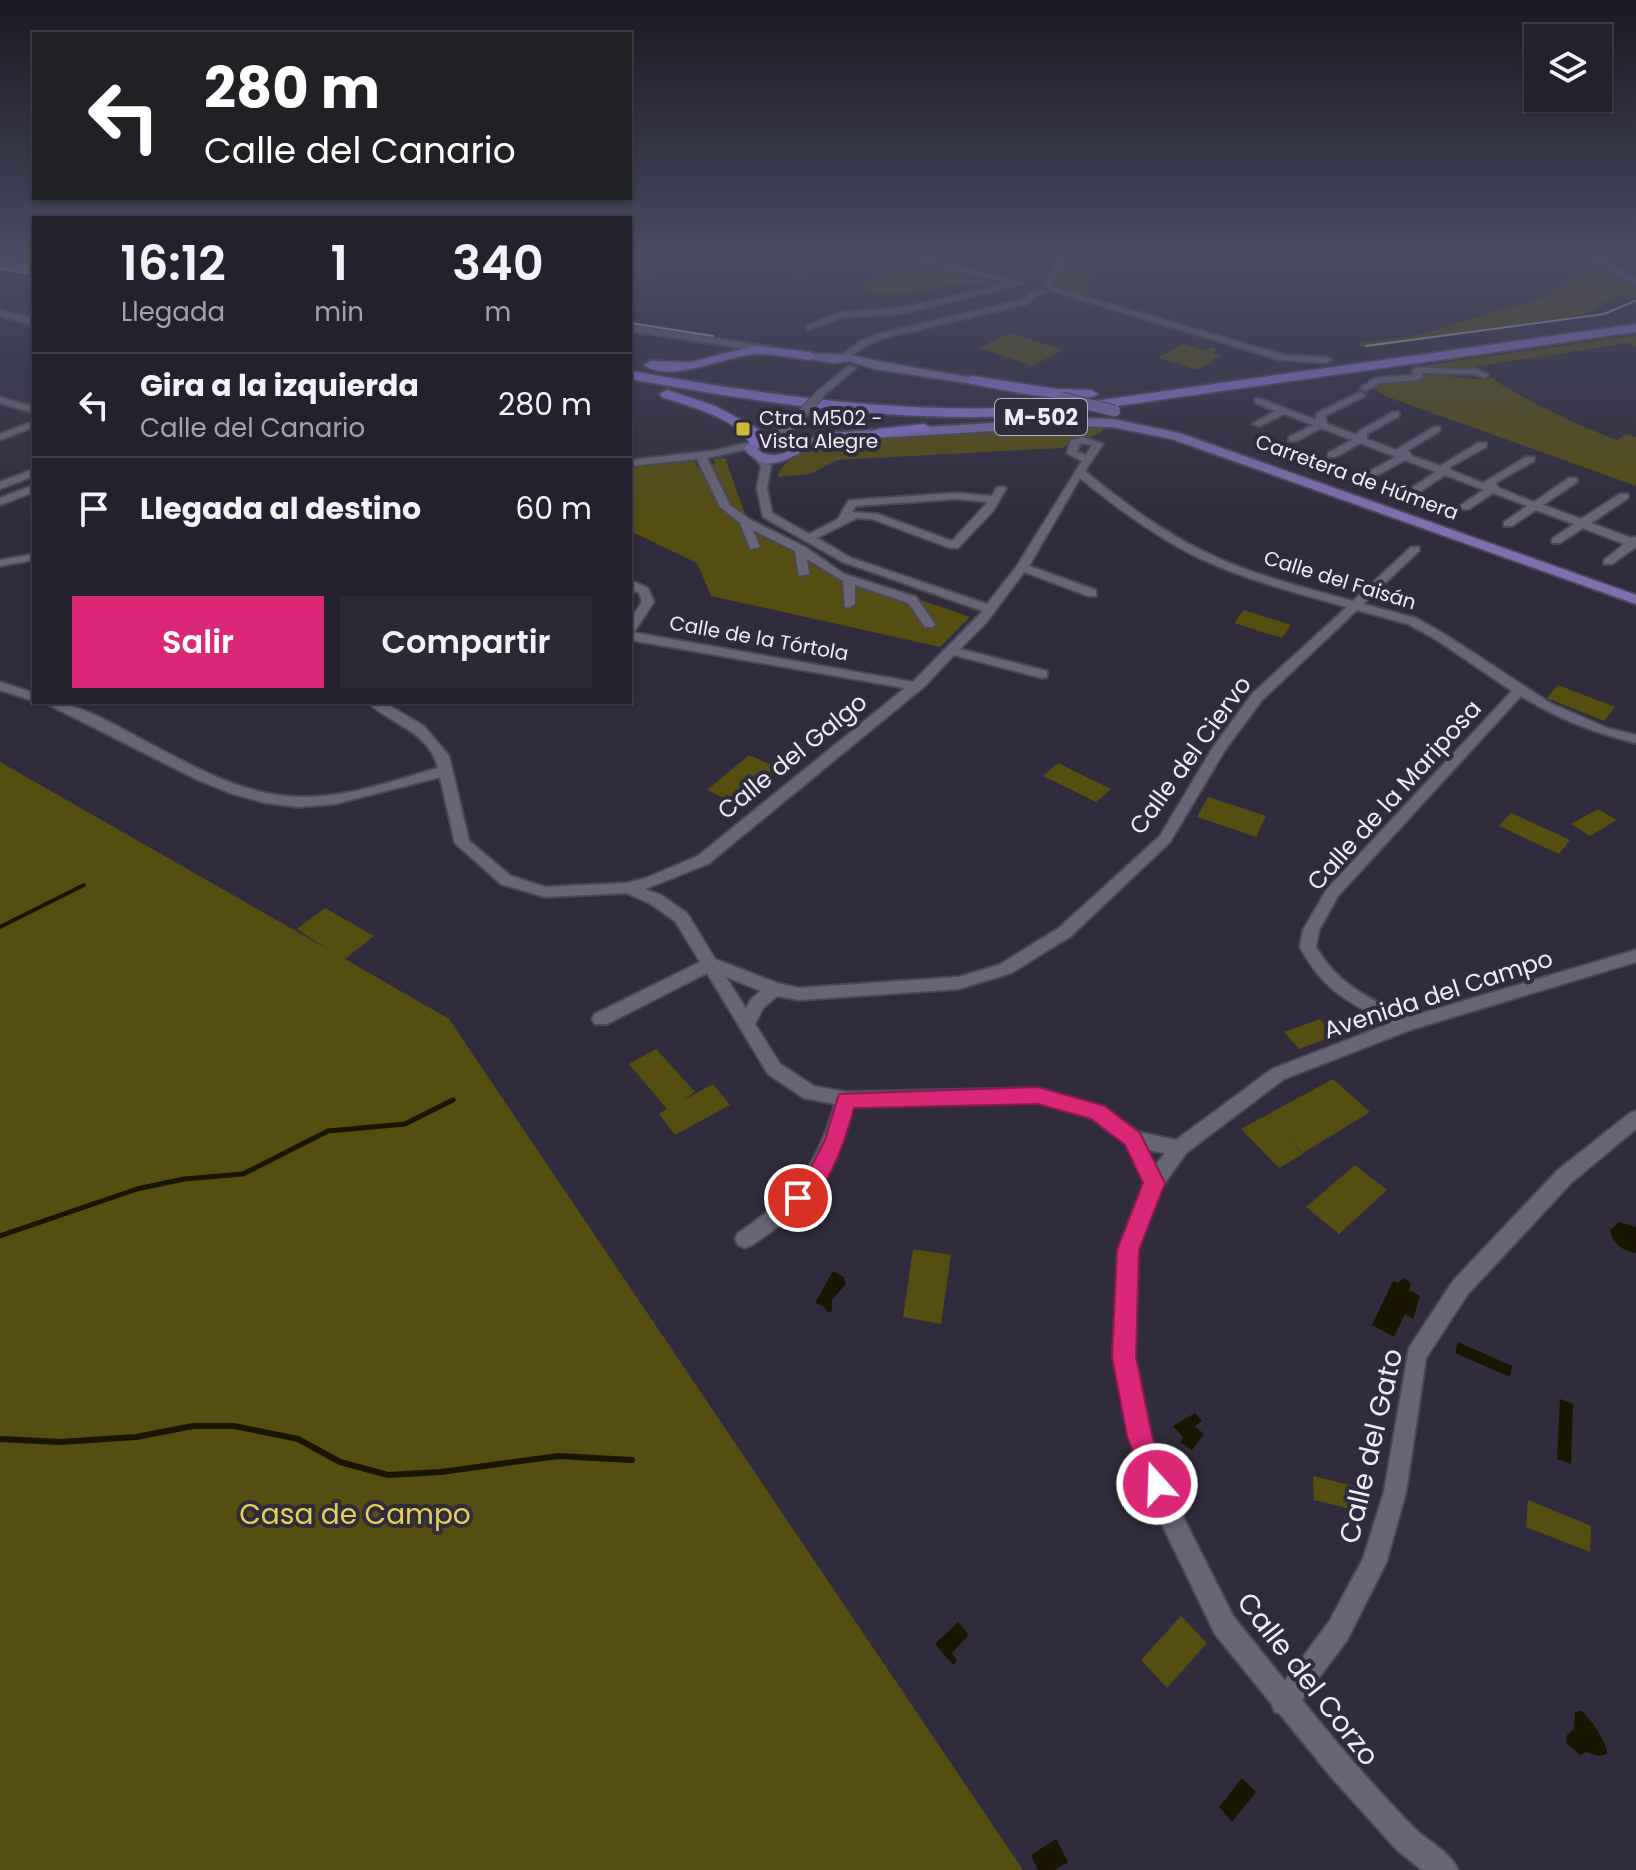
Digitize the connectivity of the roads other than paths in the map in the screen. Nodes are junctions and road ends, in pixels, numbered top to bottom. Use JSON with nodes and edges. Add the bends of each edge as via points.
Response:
{"nodes":[{"id":1,"x":728,"y":343,"type":"edge"},
{"id":2,"x":871,"y":343,"type":"edge"},
{"id":3,"x":1233,"y":343,"type":"edge"},
{"id":4,"x":1436,"y":343,"type":"edge"},
{"id":5,"x":1468,"y":343,"type":"edge"},
{"id":6,"x":1529,"y":343,"type":"edge"},
{"id":7,"x":810,"y":356,"type":"junction"},
{"id":8,"x":848,"y":360,"type":"junction"},
{"id":9,"x":1326,"y":360,"type":"junction"},
{"id":10,"x":632,"y":364,"type":"edge"},
{"id":11,"x":632,"y":364,"type":"edge"},
{"id":12,"x":632,"y":375,"type":"edge"},
{"id":13,"x":1496,"y":376,"type":"dead end"},
{"id":14,"x":973,"y":380,"type":"junction"},
{"id":15,"x":632,"y":385,"type":"edge"},
{"id":16,"x":1203,"y":390,"type":"junction"},
{"id":17,"x":2,"y":400,"type":"edge"},
{"id":18,"x":1258,"y":401,"type":"dead end"},
{"id":19,"x":32,"y":404,"type":"edge"},
{"id":20,"x":32,"y":409,"type":"edge"},
{"id":21,"x":1284,"y":410,"type":"junction"},
{"id":22,"x":1396,"y":414,"type":"dead end"},
{"id":23,"x":1257,"y":424,"type":"dead end"},
{"id":24,"x":1322,"y":424,"type":"junction"},
{"id":25,"x":32,"y":425,"type":"edge"},
{"id":26,"x":791,"y":425,"type":"junction"},
{"id":27,"x":1437,"y":429,"type":"dead end"},
{"id":28,"x":878,"y":433,"type":"junction"},
{"id":29,"x":0,"y":437,"type":"edge"},
{"id":30,"x":1362,"y":438,"type":"junction"},
{"id":31,"x":1293,"y":439,"type":"dead end"},
{"id":32,"x":793,"y":445,"type":"junction"},
{"id":33,"x":1482,"y":445,"type":"dead end"},
{"id":34,"x":758,"y":447,"type":"junction"},
{"id":35,"x":1332,"y":455,"type":"dead end"},
{"id":36,"x":1407,"y":455,"type":"junction"},
{"id":37,"x":701,"y":456,"type":"junction"},
{"id":38,"x":784,"y":458,"type":"junction"},
{"id":39,"x":1530,"y":459,"type":"dead end"},
{"id":40,"x":1089,"y":460,"type":"junction"},
{"id":41,"x":632,"y":463,"type":"edge"},
{"id":42,"x":1446,"y":470,"type":"junction"},
{"id":43,"x":1079,"y":472,"type":"junction"},
{"id":44,"x":32,"y":473,"type":"edge"},
{"id":45,"x":1374,"y":473,"type":"dead end"},
{"id":46,"x":1573,"y":480,"type":"dead end"},
{"id":47,"x":0,"y":486,"type":"edge"},
{"id":48,"x":762,"y":488,"type":"junction"},
{"id":49,"x":1494,"y":488,"type":"junction"},
{"id":50,"x":32,"y":489,"type":"edge"},
{"id":51,"x":1417,"y":489,"type":"dead end"},
{"id":52,"x":1624,"y":496,"type":"dead end"},
{"id":53,"x":0,"y":502,"type":"edge"},
{"id":54,"x":1537,"y":505,"type":"junction"},
{"id":55,"x":1465,"y":507,"type":"dead end"},
{"id":56,"x":1391,"y":512,"type":"junction"},
{"id":57,"x":843,"y":520,"type":"junction"},
{"id":58,"x":745,"y":521,"type":"junction"},
{"id":59,"x":1583,"y":522,"type":"junction"},
{"id":60,"x":1508,"y":524,"type":"dead end"},
{"id":61,"x":809,"y":538,"type":"junction"},
{"id":62,"x":1556,"y":541,"type":"dead end"},
{"id":63,"x":1635,"y":542,"type":"edge"},
{"id":64,"x":754,"y":547,"type":"dead end"},
{"id":65,"x":801,"y":549,"type":"junction"},
{"id":66,"x":1415,"y":549,"type":"dead end"},
{"id":67,"x":32,"y":557,"type":"edge"},
{"id":68,"x":1608,"y":562,"type":"dead end"},
{"id":69,"x":0,"y":563,"type":"edge"},
{"id":70,"x":1022,"y":567,"type":"junction"},
{"id":71,"x":803,"y":574,"type":"dead end"},
{"id":72,"x":849,"y":579,"type":"junction"},
{"id":73,"x":632,"y":585,"type":"edge"},
{"id":74,"x":1092,"y":593,"type":"dead end"},
{"id":75,"x":1636,"y":600,"type":"edge"},
{"id":76,"x":849,"y":604,"type":"dead end"},
{"id":77,"x":1355,"y":605,"type":"junction"},
{"id":78,"x":989,"y":609,"type":"junction"},
{"id":79,"x":929,"y":624,"type":"dead end"},
{"id":80,"x":632,"y":626,"type":"edge"},
{"id":81,"x":632,"y":636,"type":"edge"},
{"id":82,"x":953,"y":651,"type":"junction"},
{"id":83,"x":1042,"y":674,"type":"dead end"},
{"id":84,"x":881,"y":680,"type":"junction"},
{"id":85,"x":0,"y":686,"type":"edge"},
{"id":86,"x":915,"y":686,"type":"junction"},
{"id":87,"x":1518,"y":692,"type":"junction"},
{"id":88,"x":32,"y":696,"type":"edge"},
{"id":89,"x":898,"y":701,"type":"junction"},
{"id":90,"x":54,"y":704,"type":"edge"},
{"id":91,"x":377,"y":704,"type":"edge"},
{"id":92,"x":1636,"y":739,"type":"edge"},
{"id":93,"x":446,"y":770,"type":"junction"},
{"id":94,"x":652,"y":891,"type":"junction"},
{"id":95,"x":1636,"y":956,"type":"edge"},
{"id":96,"x":711,"y":964,"type":"junction"},
{"id":97,"x":774,"y":989,"type":"junction"},
{"id":98,"x":601,"y":1019,"type":"dead end"},
{"id":99,"x":1408,"y":1024,"type":"junction"},
{"id":100,"x":746,"y":1026,"type":"junction"},
{"id":101,"x":846,"y":1099,"type":"junction"},
{"id":102,"x":1636,"y":1118,"type":"edge"},
{"id":103,"x":1133,"y":1139,"type":"junction"},
{"id":104,"x":1179,"y":1148,"type":"junction"},
{"id":105,"x":1154,"y":1183,"type":"junction"},
{"id":106,"x":745,"y":1239,"type":"dead end"},
{"id":107,"x":1284,"y":1703,"type":"junction"},
{"id":108,"x":1444,"y":1870,"type":"edge"}],
"edges":[{"from":1,"to":7,"type":"street"},
{"from":2,"to":8,"type":"street"},
{"from":3,"to":9,"type":"street","via":[[1283,358]]},
{"from":4,"to":9,"type":"highway","number":"M-502"},
{"from":5,"to":10,"type":"highway","number":"M-502","via":[[1111,398],[981,411],[864,406]]},
{"from":6,"to":16,"type":"highway","number":"M-502"},
{"from":7,"to":8,"type":"main road","name":"Carretera de Húmera"},
{"from":7,"to":11,"type":"highway","number":"M-502","via":[[754,350],[676,368]]},
{"from":8,"to":14,"type":"main road","name":"Carretera de Húmera"},
{"from":8,"to":26,"type":"street","bridge":true},
{"from":9,"to":14,"type":"highway","number":"M-502","via":[[1091,394]]},
{"from":12,"to":16,"type":"highway","number":"M-502","via":[[847,410],[948,417],[1025,414]]},
{"from":13,"to":24,"type":"street","via":[[1414,370],[1418,377],[1378,380],[1320,415]]},
{"from":14,"to":56,"type":"main road","name":"Carretera de Húmera","bridge":true,"via":[[1115,411]]},
{"from":15,"to":34,"type":"highway","via":[[710,409],[753,432]]},
{"from":16,"to":28,"type":"highway","number":"M-502","via":[[1056,415]]},
{"from":17,"to":19,"type":"street"},
{"from":17,"to":20,"type":"street"},
{"from":18,"to":21,"type":"street"},
{"from":21,"to":23,"type":"street"},
{"from":21,"to":24,"type":"street"},
{"from":22,"to":30,"type":"street","via":[[1362,433]]},
{"from":24,"to":30,"type":"street"},
{"from":24,"to":31,"type":"street"},
{"from":25,"to":29,"type":"street"},
{"from":26,"to":32,"type":"street"},
{"from":26,"to":34,"type":"street"},
{"from":27,"to":36,"type":"street","via":[[1401,450]]},
{"from":28,"to":32,"type":"main road"},
{"from":28,"to":56,"type":"main road","via":[[1077,422],[1128,425],[1175,436]]},
{"from":30,"to":35,"type":"street"},
{"from":30,"to":36,"type":"street"},
{"from":32,"to":34,"type":"main road"},
{"from":32,"to":38,"type":"main road"},
{"from":33,"to":42,"type":"street"},
{"from":34,"to":37,"type":"street"},
{"from":34,"to":38,"type":"main road"},
{"from":34,"to":48,"type":"street","via":[[766,466]]},
{"from":36,"to":42,"type":"street"},
{"from":36,"to":45,"type":"street"},
{"from":37,"to":41,"type":"street"},
{"from":37,"to":58,"type":"street","via":[[725,507]]},
{"from":38,"to":48,"type":"street"},
{"from":39,"to":49,"type":"street","via":[[1488,483]]},
{"from":40,"to":40,"type":"street","name":"Calle del Galgo","via":[[1098,444],[1075,442],[1072,453]]},
{"from":40,"to":43,"type":"street","name":"Calle del Galgo"},
{"from":42,"to":49,"type":"street"},
{"from":42,"to":51,"type":"street"},
{"from":43,"to":70,"type":"street","name":"Calle del Galgo"},
{"from":43,"to":77,"type":"street","name":"Calle del Faisán","via":[[1187,547],[1223,564]]},
{"from":44,"to":47,"type":"street"},
{"from":46,"to":54,"type":"street"},
{"from":48,"to":61,"type":"street","via":[[767,515]]},
{"from":49,"to":54,"type":"street"},
{"from":49,"to":55,"type":"street"},
{"from":50,"to":53,"type":"street"},
{"from":52,"to":59,"type":"street"},
{"from":54,"to":59,"type":"street"},
{"from":54,"to":60,"type":"street"},
{"from":56,"to":75,"type":"main road","name":"Carretera de Húmera"},
{"from":57,"to":57,"type":"street","via":[[874,516],[954,546],[997,494],[852,503]]},
{"from":57,"to":61,"type":"street"},
{"from":58,"to":64,"type":"street"},
{"from":58,"to":65,"type":"street"},
{"from":59,"to":62,"type":"street"},
{"from":59,"to":63,"type":"street"},
{"from":61,"to":78,"type":"street","via":[[847,560]]},
{"from":63,"to":68,"type":"street"},
{"from":65,"to":71,"type":"street"},
{"from":65,"to":72,"type":"street"},
{"from":66,"to":77,"type":"street","name":"Calle del Ciervo"},
{"from":67,"to":69,"type":"street"},
{"from":70,"to":74,"type":"street"},
{"from":70,"to":78,"type":"street","name":"Calle del Galgo"},
{"from":72,"to":76,"type":"street"},
{"from":72,"to":79,"type":"street","via":[[912,600]]},
{"from":73,"to":80,"type":"street","via":[[644,591],[648,602]]},
{"from":77,"to":87,"type":"street","name":"Calle del Faisán","via":[[1438,634]]},
{"from":77,"to":97,"type":"street","name":"Calle del Ciervo","via":[[1257,697],[1165,839],[1065,932],[1005,969],[959,983],[799,994]]},
{"from":78,"to":82,"type":"street","name":"Calle del Galgo"},
{"from":81,"to":84,"type":"street","name":"Calle de la Tórtola"},
{"from":82,"to":83,"type":"street"},
{"from":82,"to":86,"type":"street","name":"Calle del Galgo"},
{"from":84,"to":86,"type":"street","name":"Calle de la Tórtola"},
{"from":84,"to":89,"type":"street"},
{"from":85,"to":88,"type":"street"},
{"from":86,"to":89,"type":"street","name":"Calle del Galgo"},
{"from":87,"to":92,"type":"street","name":"Calle del Faisán","via":[[1590,729]]},
{"from":87,"to":99,"type":"street","name":"Calle de la Mariposa","via":[[1332,893],[1311,930],[1308,947],[1326,978]]},
{"from":89,"to":94,"type":"street","name":"Calle del Galgo","via":[[703,860]]},
{"from":90,"to":93,"type":"street","via":[[240,793],[297,802],[362,795]]},
{"from":91,"to":93,"type":"street","via":[[419,729],[442,756]]},
{"from":93,"to":94,"type":"street","via":[[462,843],[506,880],[545,892]]},
{"from":94,"to":96,"type":"street","via":[[681,917]]},
{"from":95,"to":99,"type":"street","name":"Avenida del Campo"},
{"from":96,"to":97,"type":"street","name":"Calle del Ciervo"},
{"from":96,"to":98,"type":"street"},
{"from":96,"to":100,"type":"street"},
{"from":97,"to":100,"type":"street","via":[[757,1004]]},
{"from":99,"to":104,"type":"street","name":"Avenida del Campo","via":[[1278,1074]]},
{"from":100,"to":101,"type":"street","via":[[774,1069],[810,1093]]},
{"from":101,"to":103,"type":"street","via":[[1038,1095],[1097,1112]]},
{"from":101,"to":106,"type":"street","via":[[835,1140],[815,1180],[781,1217]]},
{"from":102,"to":107,"type":"street","name":"Calle del Gato","via":[[1565,1176],[1460,1288],[1416,1355],[1395,1492],[1374,1563],[1338,1631]]},
{"from":103,"to":104,"type":"street"},
{"from":103,"to":105,"type":"street"},
{"from":104,"to":105,"type":"street","name":"Avenida del Campo"},
{"from":105,"to":107,"type":"street","name":"Calle del Corzo","via":[[1128,1250],[1124,1357],[1140,1436],[1166,1508],[1224,1625]]},
{"from":107,"to":108,"type":"street","name":"Calle del Corzo","via":[[1397,1830]]}]}
